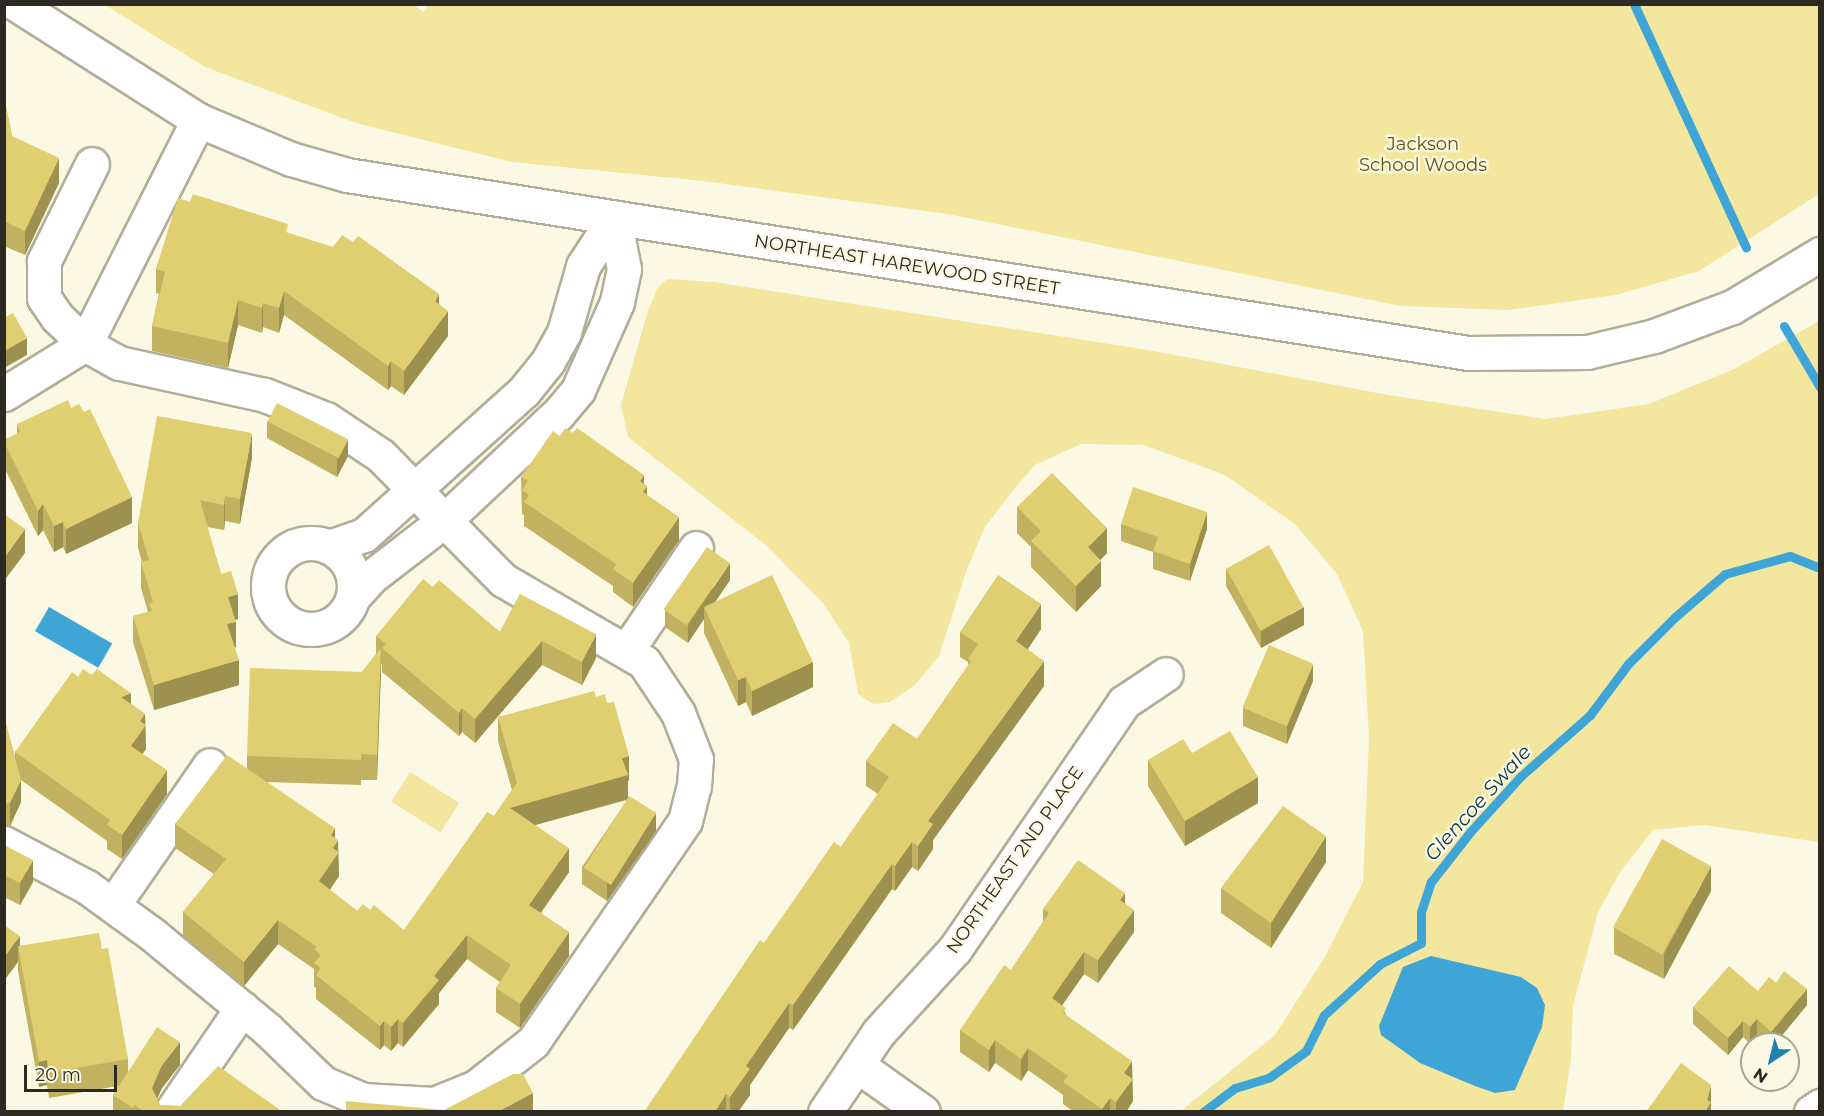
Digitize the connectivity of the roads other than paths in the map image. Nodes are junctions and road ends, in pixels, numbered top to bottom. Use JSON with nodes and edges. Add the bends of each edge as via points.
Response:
{"nodes":[{"id":1,"x":15,"y":4,"type":"edge"},
{"id":2,"x":198,"y":120,"type":"junction"},
{"id":3,"x":92,"y":164,"type":"dead end"},
{"id":4,"x":614,"y":218,"type":"junction"},
{"id":5,"x":1820,"y":254,"type":"edge"},
{"id":6,"x":85,"y":344,"type":"junction"},
{"id":7,"x":4,"y":394,"type":"edge"},
{"id":8,"x":416,"y":489,"type":"junction"},
{"id":9,"x":445,"y":520,"type":"junction"},
{"id":10,"x":329,"y":547,"type":"junction"},
{"id":11,"x":696,"y":548,"type":"dead end"},
{"id":12,"x":353,"y":597,"type":"junction"},
{"id":13,"x":627,"y":650,"type":"junction"},
{"id":14,"x":1166,"y":674,"type":"dead end"},
{"id":15,"x":210,"y":765,"type":"dead end"},
{"id":16,"x":4,"y":843,"type":"edge"},
{"id":17,"x":113,"y":905,"type":"junction"},
{"id":18,"x":242,"y":1008,"type":"junction"},
{"id":19,"x":857,"y":1065,"type":"junction"},
{"id":20,"x":1820,"y":1106,"type":"edge"},
{"id":21,"x":171,"y":1112,"type":"edge"},
{"id":22,"x":825,"y":1112,"type":"edge"},
{"id":23,"x":923,"y":1112,"type":"edge"},
{"id":24,"x":1811,"y":1112,"type":"edge"}],
"edges":[{"from":1,"to":2,"type":"street","name":"NORTHEAST HAREWOOD STREET"},
{"from":2,"to":4,"type":"street","name":"NORTHEAST HAREWOOD STREET","via":[[291,159],[347,175]]},
{"from":2,"to":6,"type":"street"},
{"from":3,"to":6,"type":"street","via":[[44,261],[41,281],[44,298],[57,317]]},
{"from":4,"to":5,"type":"street","name":"NORTHEAST HAREWOOD STREET","via":[[1391,342],[1468,353],[1519,355],[1587,352],[1696,323],[1767,288]]},
{"from":4,"to":8,"type":"street","via":[[583,266],[564,332],[548,361],[524,392]]},
{"from":4,"to":9,"type":"street","via":[[624,270],[616,302],[578,390],[558,414]]},
{"from":6,"to":7,"type":"street"},
{"from":6,"to":8,"type":"street","via":[[119,363],[265,395],[326,419],[380,455]]},
{"from":8,"to":9,"type":"street"},
{"from":8,"to":10,"type":"street","via":[[364,535]]},
{"from":9,"to":12,"type":"street","via":[[371,577]]},
{"from":9,"to":13,"type":"street","via":[[503,580]]},
{"from":10,"to":12,"type":"street","via":[[349,564]]},
{"from":10,"to":12,"type":"street","via":[[305,543],[289,548],[276,560],[269,574],[273,608],[292,624],[316,629],[333,624]]},
{"from":11,"to":13,"type":"street"},
{"from":13,"to":18,"type":"street","via":[[644,662],[678,713],[696,759],[694,786],[685,820],[533,1042],[476,1087],[434,1104],[363,1100],[323,1083]]},
{"from":14,"to":19,"type":"street","name":"NORTHEAST 2ND PLACE","via":[[1124,702],[955,949],[878,1033]]},
{"from":15,"to":17,"type":"street"},
{"from":16,"to":17,"type":"street"},
{"from":17,"to":18,"type":"street"},
{"from":18,"to":21,"type":"street"},
{"from":19,"to":22,"type":"street","name":"NORTHEAST 2ND PLACE"},
{"from":19,"to":23,"type":"street"},
{"from":20,"to":24,"type":"street"}]}
